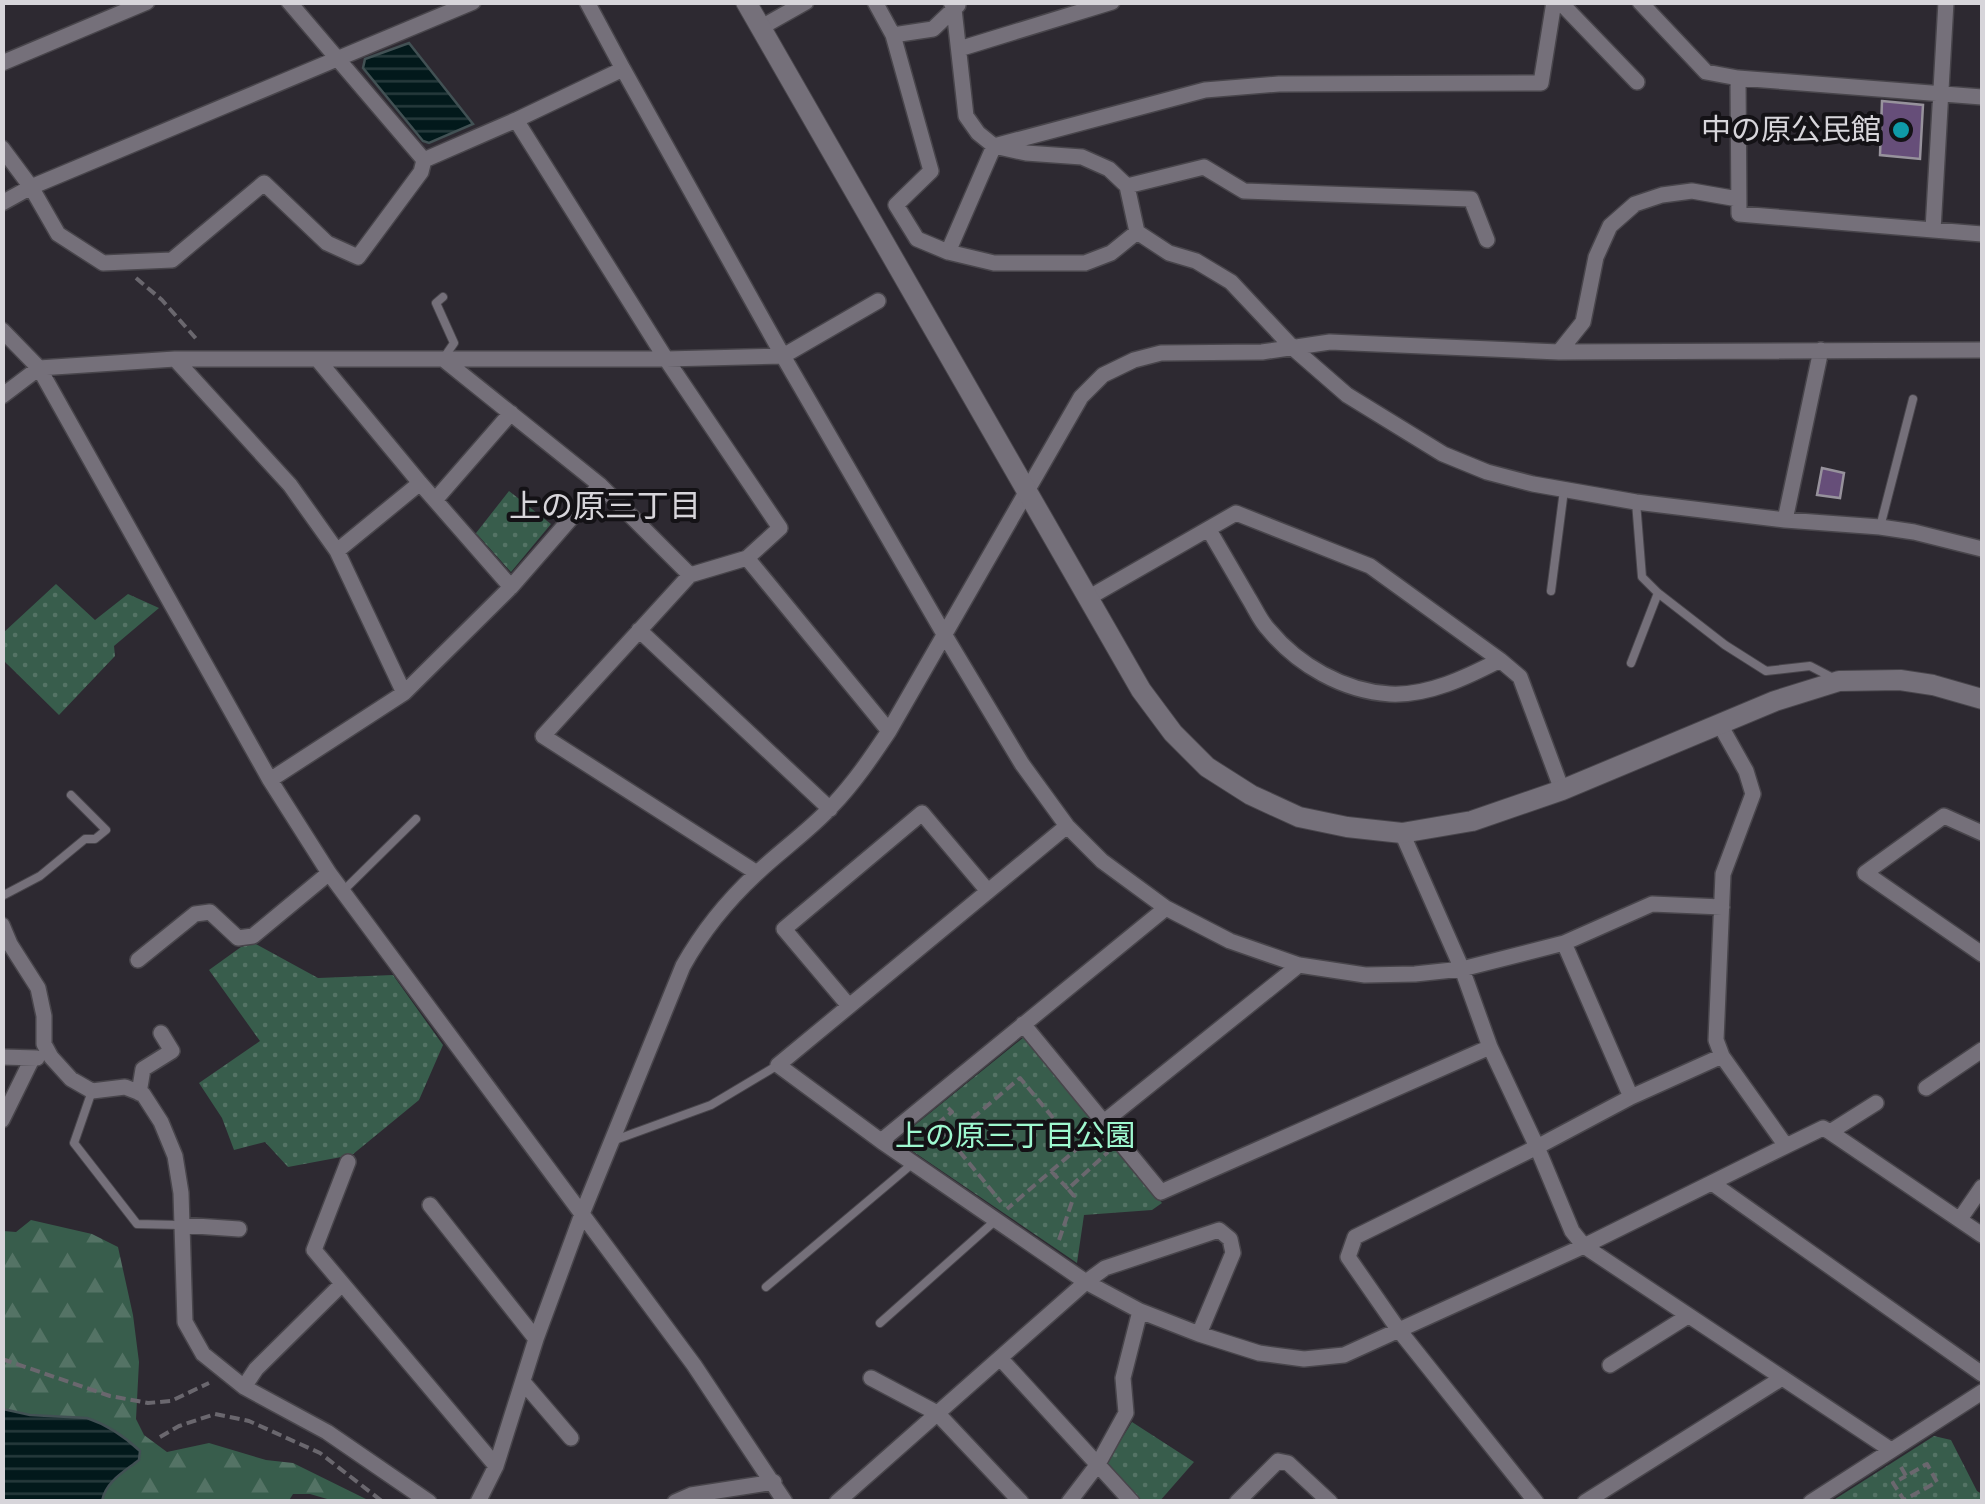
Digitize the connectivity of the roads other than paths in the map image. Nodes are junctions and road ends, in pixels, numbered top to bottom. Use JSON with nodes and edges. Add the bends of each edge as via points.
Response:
{"nodes":[{"id":1,"x":147,"y":2,"type":"edge"},
{"id":2,"x":290,"y":2,"type":"edge"},
{"id":3,"x":473,"y":2,"type":"edge"},
{"id":4,"x":587,"y":2,"type":"edge"},
{"id":5,"x":746,"y":2,"type":"edge"},
{"id":6,"x":806,"y":2,"type":"edge"},
{"id":7,"x":875,"y":2,"type":"edge"},
{"id":8,"x":1112,"y":2,"type":"edge"},
{"id":9,"x":1640,"y":2,"type":"edge"},
{"id":10,"x":1946,"y":2,"type":"edge"},
{"id":11,"x":1552,"y":3,"type":"edge"},
{"id":12,"x":955,"y":5,"type":"edge"},
{"id":13,"x":760,"y":28,"type":"junction"},
{"id":14,"x":893,"y":35,"type":"junction"},
{"id":15,"x":959,"y":49,"type":"junction"},
{"id":16,"x":337,"y":59,"type":"junction"},
{"id":17,"x":2,"y":63,"type":"edge"},
{"id":18,"x":623,"y":68,"type":"junction"},
{"id":19,"x":1738,"y":78,"type":"junction"},
{"id":20,"x":1637,"y":82,"type":"dead end"},
{"id":21,"x":1941,"y":94,"type":"junction"},
{"id":22,"x":1982,"y":97,"type":"edge"},
{"id":23,"x":516,"y":120,"type":"junction"},
{"id":24,"x":994,"y":146,"type":"junction"},
{"id":25,"x":2,"y":148,"type":"edge"},
{"id":26,"x":424,"y":160,"type":"junction"},
{"id":27,"x":1127,"y":186,"type":"junction"},
{"id":28,"x":31,"y":187,"type":"junction"},
{"id":29,"x":1738,"y":199,"type":"junction"},
{"id":30,"x":2,"y":203,"type":"edge"},
{"id":31,"x":1933,"y":230,"type":"junction"},
{"id":32,"x":1138,"y":232,"type":"junction"},
{"id":33,"x":1982,"y":234,"type":"edge"},
{"id":34,"x":1487,"y":240,"type":"dead end"},
{"id":35,"x":948,"y":252,"type":"junction"},
{"id":36,"x":443,"y":298,"type":"dead end"},
{"id":37,"x":878,"y":302,"type":"dead end"},
{"id":38,"x":2,"y":330,"type":"edge"},
{"id":39,"x":1293,"y":348,"type":"junction"},
{"id":40,"x":1821,"y":350,"type":"junction"},
{"id":41,"x":1982,"y":350,"type":"edge"},
{"id":42,"x":1559,"y":352,"type":"junction"},
{"id":43,"x":783,"y":356,"type":"junction"},
{"id":44,"x":666,"y":358,"type":"junction"},
{"id":45,"x":175,"y":359,"type":"junction"},
{"id":46,"x":443,"y":359,"type":"junction"},
{"id":47,"x":318,"y":360,"type":"junction"},
{"id":48,"x":40,"y":368,"type":"junction"},
{"id":49,"x":2,"y":396,"type":"edge"},
{"id":50,"x":1912,"y":399,"type":"dead end"},
{"id":51,"x":511,"y":413,"type":"junction"},
{"id":52,"x":420,"y":483,"type":"junction"},
{"id":53,"x":600,"y":485,"type":"junction"},
{"id":54,"x":1026,"y":490,"type":"junction"},
{"id":55,"x":1564,"y":490,"type":"junction"},
{"id":56,"x":436,"y":499,"type":"junction"},
{"id":57,"x":1636,"y":502,"type":"junction"},
{"id":58,"x":1785,"y":520,"type":"junction"},
{"id":59,"x":1880,"y":527,"type":"junction"},
{"id":60,"x":1210,"y":530,"type":"junction"},
{"id":61,"x":1982,"y":549,"type":"edge"},
{"id":62,"x":337,"y":551,"type":"junction"},
{"id":63,"x":747,"y":558,"type":"junction"},
{"id":64,"x":690,"y":574,"type":"junction"},
{"id":65,"x":511,"y":587,"type":"junction"},
{"id":66,"x":1551,"y":591,"type":"dead end"},
{"id":67,"x":1658,"y":593,"type":"junction"},
{"id":68,"x":1088,"y":598,"type":"junction"},
{"id":69,"x":640,"y":630,"type":"junction"},
{"id":70,"x":944,"y":634,"type":"junction"},
{"id":71,"x":1500,"y":660,"type":"junction"},
{"id":72,"x":1632,"y":663,"type":"dead end"},
{"id":73,"x":1839,"y":682,"type":"junction"},
{"id":74,"x":404,"y":693,"type":"junction"},
{"id":75,"x":1982,"y":699,"type":"edge"},
{"id":76,"x":1719,"y":724,"type":"junction"},
{"id":77,"x":889,"y":731,"type":"junction"},
{"id":78,"x":270,"y":780,"type":"junction"},
{"id":79,"x":1562,"y":790,"type":"junction"},
{"id":80,"x":71,"y":794,"type":"dead end"},
{"id":81,"x":830,"y":810,"type":"junction"},
{"id":82,"x":416,"y":819,"type":"dead end"},
{"id":83,"x":1066,"y":826,"type":"junction"},
{"id":84,"x":1982,"y":832,"type":"edge"},
{"id":85,"x":1402,"y":834,"type":"junction"},
{"id":86,"x":329,"y":873,"type":"junction"},
{"id":87,"x":757,"y":873,"type":"junction"},
{"id":88,"x":987,"y":890,"type":"junction"},
{"id":89,"x":342,"y":891,"type":"junction"},
{"id":90,"x":2,"y":896,"type":"edge"},
{"id":91,"x":1166,"y":908,"type":"junction"},
{"id":92,"x":1722,"y":908,"type":"junction"},
{"id":93,"x":2,"y":925,"type":"edge"},
{"id":94,"x":1564,"y":944,"type":"junction"},
{"id":95,"x":1982,"y":954,"type":"edge"},
{"id":96,"x":8,"y":956,"type":"edge"},
{"id":97,"x":138,"y":960,"type":"dead end"},
{"id":98,"x":1299,"y":965,"type":"junction"},
{"id":99,"x":1462,"y":969,"type":"junction"},
{"id":100,"x":849,"y":1006,"type":"junction"},
{"id":101,"x":1023,"y":1024,"type":"junction"},
{"id":102,"x":160,"y":1033,"type":"dead end"},
{"id":103,"x":1490,"y":1047,"type":"junction"},
{"id":104,"x":1982,"y":1050,"type":"edge"},
{"id":105,"x":1722,"y":1056,"type":"junction"},
{"id":106,"x":2,"y":1057,"type":"edge"},
{"id":107,"x":51,"y":1057,"type":"junction"},
{"id":108,"x":32,"y":1059,"type":"junction"},
{"id":109,"x":778,"y":1065,"type":"junction"},
{"id":110,"x":1926,"y":1088,"type":"dead end"},
{"id":111,"x":92,"y":1090,"type":"junction"},
{"id":112,"x":139,"y":1093,"type":"junction"},
{"id":113,"x":1631,"y":1097,"type":"junction"},
{"id":114,"x":1876,"y":1103,"type":"dead end"},
{"id":115,"x":2,"y":1120,"type":"edge"},
{"id":116,"x":1104,"y":1121,"type":"junction"},
{"id":117,"x":1830,"y":1132,"type":"junction"},
{"id":118,"x":611,"y":1141,"type":"junction"},
{"id":119,"x":881,"y":1141,"type":"junction"},
{"id":120,"x":1786,"y":1146,"type":"junction"},
{"id":121,"x":1538,"y":1148,"type":"junction"},
{"id":122,"x":348,"y":1162,"type":"dead end"},
{"id":123,"x":913,"y":1164,"type":"junction"},
{"id":124,"x":1712,"y":1183,"type":"junction"},
{"id":125,"x":1982,"y":1187,"type":"edge"},
{"id":126,"x":430,"y":1205,"type":"dead end"},
{"id":127,"x":582,"y":1214,"type":"junction"},
{"id":128,"x":1960,"y":1219,"type":"junction"},
{"id":129,"x":996,"y":1220,"type":"junction"},
{"id":130,"x":181,"y":1226,"type":"junction"},
{"id":131,"x":238,"y":1228,"type":"dead end"},
{"id":132,"x":1982,"y":1234,"type":"edge"},
{"id":133,"x":1584,"y":1246,"type":"junction"},
{"id":134,"x":1086,"y":1282,"type":"junction"},
{"id":135,"x":342,"y":1284,"type":"junction"},
{"id":136,"x":766,"y":1286,"type":"dead end"},
{"id":137,"x":1140,"y":1312,"type":"junction"},
{"id":138,"x":1688,"y":1316,"type":"junction"},
{"id":139,"x":880,"y":1323,"type":"dead end"},
{"id":140,"x":1398,"y":1329,"type":"junction"},
{"id":141,"x":1199,"y":1334,"type":"junction"},
{"id":142,"x":536,"y":1339,"type":"junction"},
{"id":143,"x":1000,"y":1358,"type":"junction"},
{"id":144,"x":1610,"y":1364,"type":"dead end"},
{"id":145,"x":1982,"y":1374,"type":"edge"},
{"id":146,"x":871,"y":1378,"type":"dead end"},
{"id":147,"x":1782,"y":1378,"type":"junction"},
{"id":148,"x":522,"y":1382,"type":"junction"},
{"id":149,"x":244,"y":1387,"type":"junction"},
{"id":150,"x":1982,"y":1392,"type":"edge"},
{"id":151,"x":937,"y":1413,"type":"junction"},
{"id":152,"x":571,"y":1438,"type":"dead end"},
{"id":153,"x":1890,"y":1450,"type":"junction"},
{"id":154,"x":1098,"y":1464,"type":"junction"},
{"id":155,"x":496,"y":1466,"type":"junction"},
{"id":156,"x":774,"y":1482,"type":"junction"},
{"id":157,"x":428,"y":1502,"type":"edge"},
{"id":158,"x":478,"y":1502,"type":"edge"},
{"id":159,"x":674,"y":1502,"type":"edge"},
{"id":160,"x":785,"y":1502,"type":"edge"},
{"id":161,"x":837,"y":1502,"type":"edge"},
{"id":162,"x":1021,"y":1502,"type":"edge"},
{"id":163,"x":1069,"y":1502,"type":"edge"},
{"id":164,"x":1132,"y":1502,"type":"edge"},
{"id":165,"x":1237,"y":1502,"type":"edge"},
{"id":166,"x":1330,"y":1502,"type":"edge"},
{"id":167,"x":1536,"y":1502,"type":"edge"},
{"id":168,"x":1586,"y":1502,"type":"edge"},
{"id":169,"x":1811,"y":1502,"type":"edge"}],
"edges":[{"from":1,"to":17,"type":"street"},
{"from":2,"to":16,"type":"street"},
{"from":3,"to":16,"type":"street"},
{"from":4,"to":18,"type":"street"},
{"from":5,"to":13,"type":"street"},
{"from":6,"to":13,"type":"street"},
{"from":7,"to":14,"type":"street"},
{"from":8,"to":15,"type":"street"},
{"from":9,"to":19,"type":"street","via":[[1706,72]]},
{"from":10,"to":21,"type":"street"},
{"from":11,"to":20,"type":"street"},
{"from":11,"to":24,"type":"street","via":[[1542,83],[1205,90]]},
{"from":12,"to":14,"type":"street","via":[[932,29]]},
{"from":12,"to":15,"type":"street"},
{"from":13,"to":54,"type":"street"},
{"from":14,"to":35,"type":"street","via":[[931,172],[896,205],[917,238]]},
{"from":15,"to":24,"type":"street","via":[[966,116]]},
{"from":16,"to":26,"type":"street"},
{"from":16,"to":28,"type":"street"},
{"from":18,"to":23,"type":"street"},
{"from":18,"to":43,"type":"street"},
{"from":19,"to":21,"type":"street"},
{"from":19,"to":29,"type":"street"},
{"from":21,"to":22,"type":"street"},
{"from":21,"to":31,"type":"street"},
{"from":23,"to":26,"type":"street"},
{"from":23,"to":44,"type":"street"},
{"from":24,"to":27,"type":"street","via":[[1082,157],[1110,169]]},
{"from":24,"to":35,"type":"street"},
{"from":25,"to":28,"type":"street"},
{"from":26,"to":28,"type":"street","via":[[358,257],[327,243],[264,183],[172,260],[103,263],[58,234]]},
{"from":27,"to":32,"type":"street"},
{"from":27,"to":34,"type":"street","via":[[1204,167],[1244,191],[1472,199]]},
{"from":28,"to":30,"type":"street"},
{"from":29,"to":31,"type":"street","via":[[1739,214]]},
{"from":29,"to":42,"type":"street","via":[[1692,191],[1635,204],[1610,226],[1596,257],[1583,322]]},
{"from":31,"to":33,"type":"street"},
{"from":32,"to":35,"type":"street","via":[[1085,263],[994,263]]},
{"from":32,"to":39,"type":"street","via":[[1231,282]]},
{"from":36,"to":46,"type":"lane","via":[[436,303],[454,343]]},
{"from":37,"to":43,"type":"street"},
{"from":38,"to":48,"type":"street"},
{"from":39,"to":42,"type":"street","via":[[1330,342]]},
{"from":39,"to":54,"type":"street","via":[[1162,353],[1102,375],[1081,396]]},
{"from":39,"to":55,"type":"street","via":[[1347,395],[1443,454]]},
{"from":40,"to":41,"type":"street"},
{"from":40,"to":42,"type":"street"},
{"from":40,"to":58,"type":"street"},
{"from":43,"to":44,"type":"street"},
{"from":43,"to":70,"type":"street"},
{"from":44,"to":46,"type":"street"},
{"from":44,"to":63,"type":"street","via":[[780,528]]},
{"from":45,"to":47,"type":"street"},
{"from":45,"to":48,"type":"street"},
{"from":45,"to":62,"type":"street","via":[[290,485]]},
{"from":46,"to":47,"type":"street"},
{"from":46,"to":51,"type":"street"},
{"from":47,"to":52,"type":"street"},
{"from":48,"to":49,"type":"street"},
{"from":48,"to":78,"type":"street"},
{"from":50,"to":59,"type":"lane"},
{"from":51,"to":53,"type":"street"},
{"from":51,"to":56,"type":"street"},
{"from":52,"to":56,"type":"street"},
{"from":52,"to":62,"type":"street"},
{"from":53,"to":64,"type":"street"},
{"from":53,"to":65,"type":"street"},
{"from":54,"to":68,"type":"street"},
{"from":54,"to":70,"type":"street"},
{"from":55,"to":57,"type":"street"},
{"from":55,"to":66,"type":"lane"},
{"from":56,"to":65,"type":"street"},
{"from":57,"to":58,"type":"street"},
{"from":57,"to":67,"type":"lane","via":[[1642,577]]},
{"from":58,"to":59,"type":"street"},
{"from":59,"to":61,"type":"street"},
{"from":60,"to":68,"type":"street"},
{"from":60,"to":71,"type":"street","via":[[1236,513],[1370,566]]},
{"from":60,"to":71,"type":"street","via":[[1266,628],[1297,659],[1330,678],[1391,694],[1430,689]]},
{"from":62,"to":74,"type":"street"},
{"from":63,"to":64,"type":"street"},
{"from":63,"to":77,"type":"street"},
{"from":64,"to":69,"type":"street"},
{"from":65,"to":74,"type":"street"},
{"from":67,"to":72,"type":"lane"},
{"from":67,"to":73,"type":"lane","via":[[1766,671],[1810,666]]},
{"from":68,"to":85,"type":"street","via":[[1140,690],[1208,767],[1298,817]]},
{"from":69,"to":81,"type":"street"},
{"from":69,"to":87,"type":"street","via":[[543,736]]},
{"from":70,"to":77,"type":"street"},
{"from":70,"to":83,"type":"street"},
{"from":71,"to":79,"type":"street","via":[[1520,677]]},
{"from":73,"to":75,"type":"street","via":[[1900,680]]},
{"from":73,"to":76,"type":"street"},
{"from":74,"to":78,"type":"street"},
{"from":76,"to":79,"type":"street"},
{"from":76,"to":92,"type":"street","via":[[1753,794],[1723,874]]},
{"from":77,"to":81,"type":"street"},
{"from":78,"to":86,"type":"street"},
{"from":79,"to":85,"type":"street","via":[[1472,820]]},
{"from":80,"to":90,"type":"lane","via":[[106,830]]},
{"from":81,"to":87,"type":"street"},
{"from":82,"to":89,"type":"lane"},
{"from":83,"to":88,"type":"street"},
{"from":83,"to":91,"type":"street"},
{"from":84,"to":95,"type":"street","via":[[1944,816],[1865,873]]},
{"from":85,"to":99,"type":"street"},
{"from":86,"to":89,"type":"street"},
{"from":86,"to":97,"type":"street","via":[[253,936],[238,938],[210,912],[195,914]]},
{"from":87,"to":118,"type":"street","via":[[724,906],[683,966]]},
{"from":88,"to":100,"type":"street"},
{"from":88,"to":100,"type":"street","via":[[922,813],[784,928]]},
{"from":89,"to":127,"type":"street"},
{"from":91,"to":98,"type":"street","via":[[1230,941]]},
{"from":91,"to":101,"type":"street"},
{"from":92,"to":94,"type":"street","via":[[1652,904]]},
{"from":92,"to":105,"type":"street","via":[[1716,1040]]},
{"from":93,"to":96,"type":"street"},
{"from":94,"to":99,"type":"street"},
{"from":94,"to":113,"type":"street"},
{"from":96,"to":107,"type":"street","via":[[38,988]]},
{"from":98,"to":99,"type":"street","via":[[1365,975]]},
{"from":98,"to":116,"type":"street"},
{"from":99,"to":103,"type":"street"},
{"from":100,"to":109,"type":"street"},
{"from":101,"to":116,"type":"street"},
{"from":101,"to":119,"type":"street"},
{"from":102,"to":112,"type":"street","via":[[172,1051],[143,1070]]},
{"from":103,"to":116,"type":"street","via":[[1162,1192]]},
{"from":103,"to":121,"type":"street"},
{"from":104,"to":110,"type":"street"},
{"from":105,"to":113,"type":"street"},
{"from":105,"to":120,"type":"street"},
{"from":106,"to":108,"type":"street"},
{"from":107,"to":108,"type":"street"},
{"from":107,"to":111,"type":"street"},
{"from":108,"to":115,"type":"street"},
{"from":109,"to":118,"type":"lane","via":[[711,1106]]},
{"from":109,"to":119,"type":"street"},
{"from":111,"to":112,"type":"street","via":[[125,1087]]},
{"from":111,"to":130,"type":"lane","via":[[74,1143],[137,1224]]},
{"from":112,"to":130,"type":"street","via":[[175,1156]]},
{"from":113,"to":121,"type":"street"},
{"from":114,"to":117,"type":"street"},
{"from":117,"to":120,"type":"street","via":[[1824,1128]]},
{"from":117,"to":128,"type":"street"},
{"from":118,"to":127,"type":"street"},
{"from":119,"to":123,"type":"street"},
{"from":120,"to":124,"type":"street"},
{"from":121,"to":133,"type":"street"},
{"from":121,"to":140,"type":"street","via":[[1354,1237],[1348,1257]]},
{"from":122,"to":135,"type":"street","via":[[314,1250]]},
{"from":123,"to":129,"type":"street"},
{"from":123,"to":136,"type":"lane"},
{"from":124,"to":133,"type":"street"},
{"from":124,"to":145,"type":"street"},
{"from":125,"to":128,"type":"street"},
{"from":126,"to":142,"type":"street"},
{"from":127,"to":142,"type":"street"},
{"from":127,"to":156,"type":"street"},
{"from":128,"to":132,"type":"street"},
{"from":129,"to":134,"type":"street"},
{"from":129,"to":139,"type":"lane"},
{"from":130,"to":131,"type":"street"},
{"from":130,"to":149,"type":"street","via":[[186,1322],[203,1354]]},
{"from":133,"to":138,"type":"street"},
{"from":133,"to":140,"type":"street"},
{"from":134,"to":137,"type":"street"},
{"from":134,"to":141,"type":"street","via":[[1104,1268],[1220,1230],[1233,1254]]},
{"from":134,"to":143,"type":"street"},
{"from":135,"to":149,"type":"street"},
{"from":135,"to":155,"type":"street"},
{"from":137,"to":141,"type":"street"},
{"from":137,"to":154,"type":"street","via":[[1123,1378],[1126,1414]]},
{"from":138,"to":144,"type":"street"},
{"from":138,"to":147,"type":"street"},
{"from":140,"to":141,"type":"street","via":[[1344,1354],[1304,1359]]},
{"from":140,"to":167,"type":"street"},
{"from":142,"to":148,"type":"street"},
{"from":143,"to":151,"type":"street"},
{"from":143,"to":154,"type":"street"},
{"from":146,"to":151,"type":"street"},
{"from":147,"to":153,"type":"street"},
{"from":147,"to":168,"type":"street"},
{"from":148,"to":152,"type":"street"},
{"from":148,"to":155,"type":"street"},
{"from":149,"to":157,"type":"street","via":[[327,1432]]},
{"from":150,"to":153,"type":"street"},
{"from":151,"to":161,"type":"street"},
{"from":151,"to":162,"type":"street"},
{"from":153,"to":169,"type":"street"},
{"from":154,"to":163,"type":"street"},
{"from":154,"to":164,"type":"street"},
{"from":155,"to":158,"type":"street"},
{"from":156,"to":159,"type":"street"},
{"from":156,"to":160,"type":"street"},
{"from":165,"to":166,"type":"street","via":[[1278,1461]]}]}
